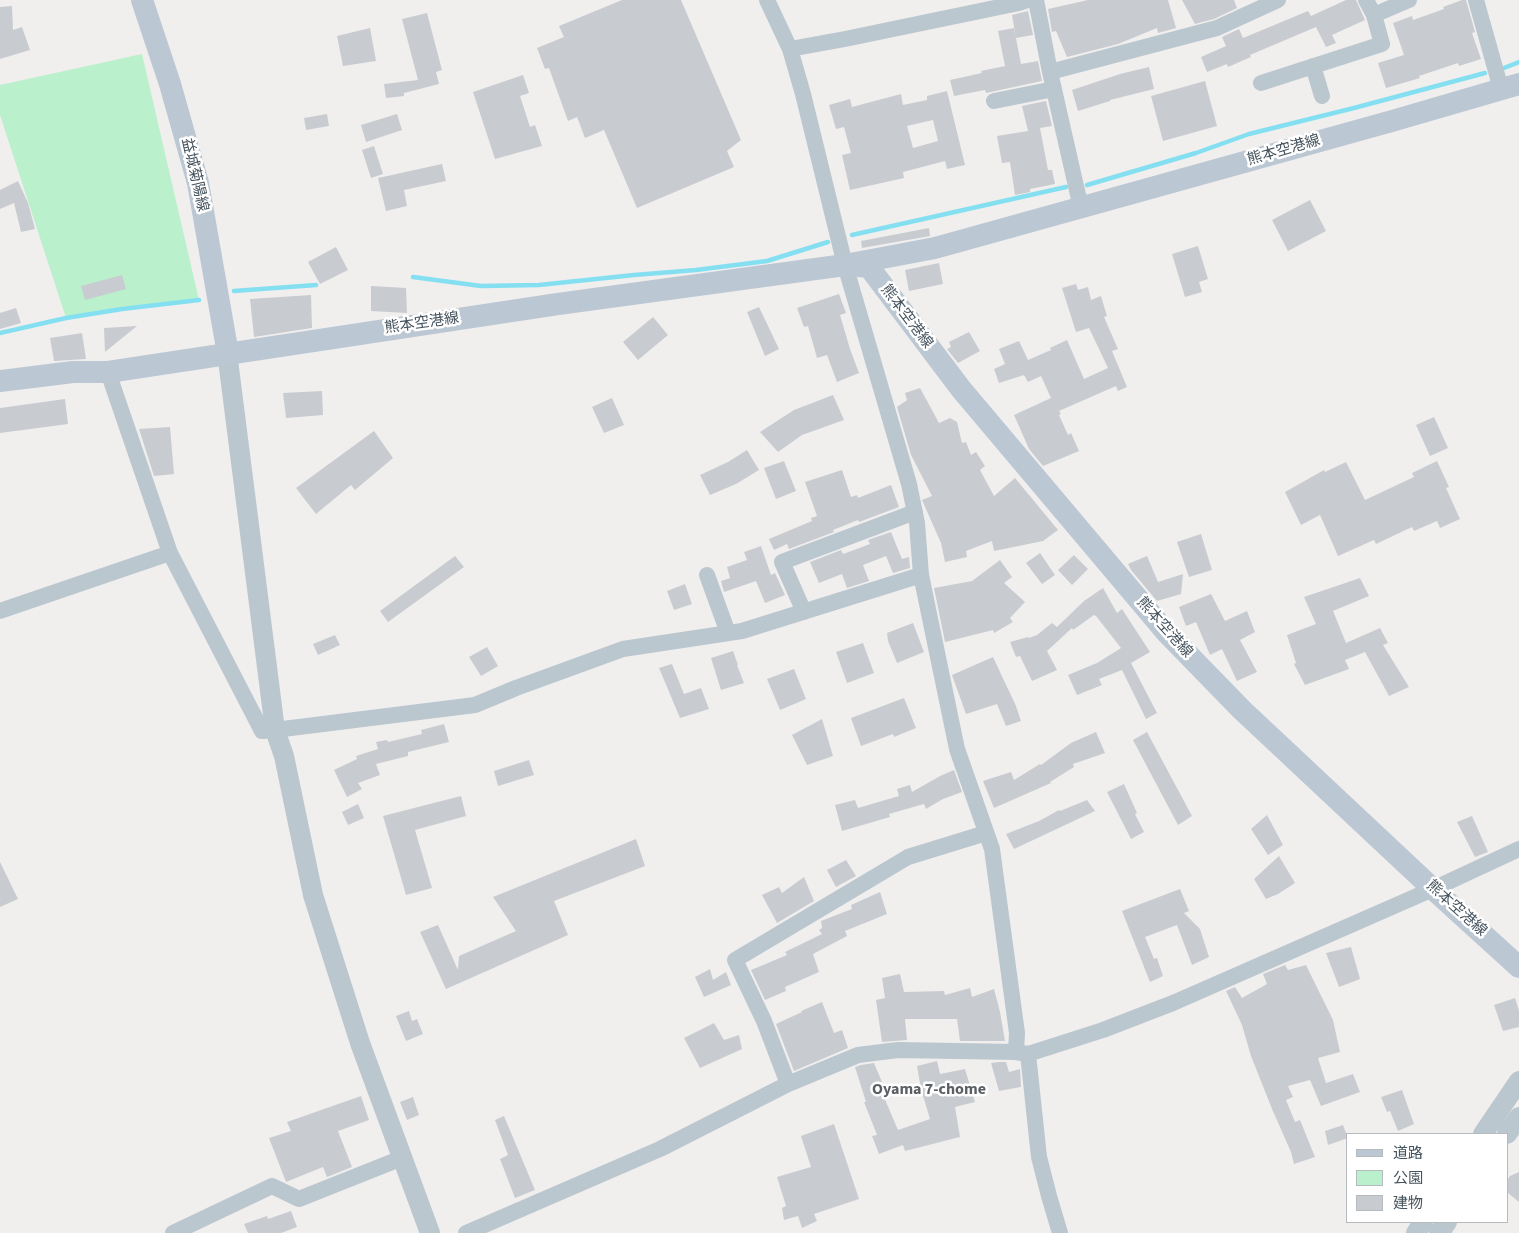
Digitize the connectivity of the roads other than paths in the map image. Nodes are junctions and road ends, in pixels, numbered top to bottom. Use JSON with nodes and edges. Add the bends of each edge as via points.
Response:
{"nodes":[{"id":1,"x":142,"y":0,"type":"edge"},
{"id":2,"x":767,"y":0,"type":"edge"},
{"id":3,"x":1028,"y":0,"type":"edge"},
{"id":4,"x":1036,"y":0,"type":"edge"},
{"id":5,"x":1278,"y":0,"type":"edge"},
{"id":6,"x":1366,"y":0,"type":"edge"},
{"id":7,"x":1409,"y":0,"type":"edge"},
{"id":8,"x":1476,"y":0,"type":"edge"},
{"id":9,"x":1374,"y":15,"type":"junction"},
{"id":10,"x":790,"y":49,"type":"junction"},
{"id":11,"x":1313,"y":66,"type":"junction"},
{"id":12,"x":1050,"y":72,"type":"junction"},
{"id":13,"x":1261,"y":83,"type":"dead end"},
{"id":14,"x":1510,"y":87,"type":"edge"},
{"id":15,"x":1054,"y":89,"type":"junction"},
{"id":16,"x":1322,"y":96,"type":"dead end"},
{"id":17,"x":994,"y":101,"type":"dead end"},
{"id":18,"x":1081,"y":208,"type":"junction"},
{"id":19,"x":845,"y":264,"type":"junction"},
{"id":20,"x":228,"y":357,"type":"junction"},
{"id":21,"x":108,"y":372,"type":"junction"},
{"id":22,"x":0,"y":382,"type":"edge"},
{"id":23,"x":915,"y":512,"type":"junction"},
{"id":24,"x":170,"y":553,"type":"junction"},
{"id":25,"x":708,"y":575,"type":"dead end"},
{"id":26,"x":921,"y":575,"type":"junction"},
{"id":27,"x":0,"y":611,"type":"edge"},
{"id":28,"x":804,"y":612,"type":"junction"},
{"id":29,"x":728,"y":633,"type":"junction"},
{"id":30,"x":275,"y":730,"type":"junction"},
{"id":31,"x":986,"y":833,"type":"junction"},
{"id":32,"x":1519,"y":848,"type":"edge"},
{"id":33,"x":1433,"y":889,"type":"junction"},
{"id":34,"x":1519,"y":967,"type":"edge"},
{"id":35,"x":1022,"y":1053,"type":"junction"},
{"id":36,"x":1519,"y":1082,"type":"edge"},
{"id":37,"x":788,"y":1084,"type":"junction"},
{"id":38,"x":1519,"y":1117,"type":"edge"},
{"id":39,"x":1484,"y":1133,"type":"edge"},
{"id":40,"x":1508,"y":1133,"type":"edge"},
{"id":41,"x":402,"y":1158,"type":"junction"},
{"id":42,"x":174,"y":1233,"type":"edge"},
{"id":43,"x":430,"y":1233,"type":"edge"},
{"id":44,"x":466,"y":1233,"type":"edge"},
{"id":45,"x":1060,"y":1233,"type":"edge"}],
"edges":[{"from":1,"to":20,"type":"main road","name":"益城菊陽線","via":[[198,183]]},
{"from":2,"to":10,"type":"street"},
{"from":3,"to":10,"type":"street"},
{"from":4,"to":12,"type":"street"},
{"from":5,"to":12,"type":"street","via":[[1217,28]]},
{"from":6,"to":9,"type":"street"},
{"from":7,"to":9,"type":"street"},
{"from":8,"to":14,"type":"street"},
{"from":9,"to":11,"type":"street","via":[[1382,44]]},
{"from":10,"to":19,"type":"street"},
{"from":11,"to":13,"type":"street"},
{"from":11,"to":16,"type":"street"},
{"from":12,"to":15,"type":"street"},
{"from":14,"to":18,"type":"main road","name":"熊本空港線"},
{"from":15,"to":17,"type":"street"},
{"from":15,"to":18,"type":"street"},
{"from":18,"to":19,"type":"main road","name":"熊本空港線","via":[[935,248]]},
{"from":19,"to":20,"type":"main road","name":"熊本空港線","via":[[558,304]]},
{"from":19,"to":23,"type":"street"},
{"from":19,"to":33,"type":"main road","name":"熊本空港線","via":[[869,267],[961,389],[1166,632],[1242,710]]},
{"from":20,"to":21,"type":"main road","name":"熊本空港線"},
{"from":20,"to":30,"type":"street"},
{"from":21,"to":22,"type":"main road","name":"熊本空港線","via":[[73,372]]},
{"from":21,"to":24,"type":"street"},
{"from":23,"to":26,"type":"street"},
{"from":23,"to":28,"type":"street","via":[[782,562]]},
{"from":24,"to":27,"type":"street"},
{"from":24,"to":30,"type":"street","via":[[262,731]]},
{"from":25,"to":29,"type":"street"},
{"from":26,"to":28,"type":"street"},
{"from":26,"to":31,"type":"street","via":[[956,749]]},
{"from":28,"to":29,"type":"street"},
{"from":29,"to":30,"type":"street","via":[[623,649],[475,705]]},
{"from":30,"to":41,"type":"street","via":[[284,756],[313,895],[360,1044]]},
{"from":31,"to":35,"type":"street","via":[[992,849]]},
{"from":31,"to":37,"type":"street","via":[[908,857],[735,960],[764,1021]]},
{"from":32,"to":33,"type":"street"},
{"from":33,"to":34,"type":"main road","name":"熊本空港線"},
{"from":33,"to":35,"type":"street","via":[[1173,1003],[1103,1030]]},
{"from":35,"to":37,"type":"street","via":[[898,1050],[858,1055]]},
{"from":35,"to":45,"type":"street","via":[[1039,1157]]},
{"from":36,"to":39,"type":"street"},
{"from":37,"to":44,"type":"street","via":[[660,1149]]},
{"from":38,"to":40,"type":"street"},
{"from":41,"to":42,"type":"street","via":[[299,1199],[272,1186]]},
{"from":41,"to":43,"type":"street"}]}
